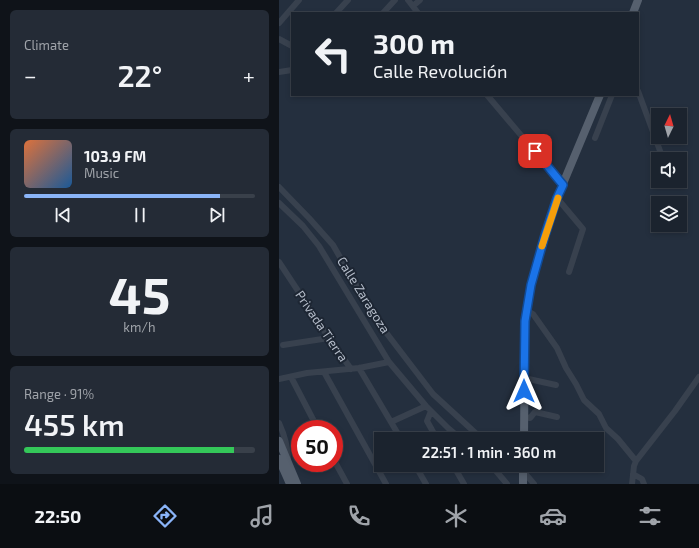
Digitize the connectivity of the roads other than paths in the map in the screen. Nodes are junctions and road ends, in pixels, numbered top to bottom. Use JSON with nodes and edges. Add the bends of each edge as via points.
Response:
{"nodes":[{"id":1,"x":299,"y":0,"type":"edge"},
{"id":2,"x":348,"y":0,"type":"edge"},
{"id":3,"x":395,"y":0,"type":"edge"},
{"id":4,"x":408,"y":0,"type":"edge"},
{"id":5,"x":420,"y":0,"type":"edge"},
{"id":6,"x":638,"y":0,"type":"edge"},
{"id":7,"x":413,"y":6,"type":"junction"},
{"id":8,"x":337,"y":12,"type":"edge"},
{"id":9,"x":384,"y":12,"type":"edge"},
{"id":10,"x":417,"y":12,"type":"edge"},
{"id":11,"x":633,"y":12,"type":"edge"},
{"id":12,"x":279,"y":23,"type":"edge"},
{"id":13,"x":279,"y":39,"type":"edge"},
{"id":14,"x":291,"y":45,"type":"edge"},
{"id":15,"x":291,"y":70,"type":"edge"},
{"id":16,"x":279,"y":72,"type":"edge"},
{"id":17,"x":639,"y":94,"type":"edge"},
{"id":18,"x":488,"y":96,"type":"edge"},
{"id":19,"x":600,"y":96,"type":"edge"},
{"id":20,"x":612,"y":96,"type":"edge"},
{"id":21,"x":600,"y":123,"type":"junction"},
{"id":22,"x":588,"y":124,"type":"junction"},
{"id":23,"x":595,"y":138,"type":"dead end"},
{"id":24,"x":660,"y":152,"type":"edge"},
{"id":25,"x":563,"y":185,"type":"junction"},
{"id":26,"x":279,"y":187,"type":"edge"},
{"id":27,"x":557,"y":198,"type":"junction"},
{"id":28,"x":279,"y":203,"type":"edge"},
{"id":29,"x":279,"y":262,"type":"edge"},
{"id":30,"x":569,"y":272,"type":"dead end"},
{"id":31,"x":526,"y":310,"type":"junction"},
{"id":32,"x":329,"y":338,"type":"junction"},
{"id":33,"x":283,"y":345,"type":"dead end"},
{"id":34,"x":389,"y":362,"type":"junction"},
{"id":35,"x":359,"y":368,"type":"junction"},
{"id":36,"x":351,"y":369,"type":"junction"},
{"id":37,"x":324,"y":372,"type":"junction"},
{"id":38,"x":291,"y":377,"type":"junction"},
{"id":39,"x":699,"y":377,"type":"edge"},
{"id":40,"x":524,"y":378,"type":"junction"},
{"id":41,"x":279,"y":379,"type":"edge"},
{"id":42,"x":556,"y":385,"type":"dead end"},
{"id":43,"x":425,"y":406,"type":"junction"},
{"id":44,"x":431,"y":411,"type":"junction"},
{"id":45,"x":524,"y":417,"type":"junction"},
{"id":46,"x":557,"y":417,"type":"dead end"},
{"id":47,"x":313,"y":420,"type":"edge"},
{"id":48,"x":391,"y":422,"type":"junction"},
{"id":49,"x":279,"y":423,"type":"edge"},
{"id":50,"x":397,"y":432,"type":"edge"},
{"id":51,"x":433,"y":432,"type":"edge"},
{"id":52,"x":453,"y":432,"type":"edge"},
{"id":53,"x":474,"y":432,"type":"edge"},
{"id":54,"x":524,"y":432,"type":"edge"},
{"id":55,"x":279,"y":441,"type":"edge"},
{"id":56,"x":279,"y":459,"type":"edge"},
{"id":57,"x":288,"y":460,"type":"junction"},
{"id":58,"x":636,"y":461,"type":"junction"},
{"id":59,"x":340,"y":472,"type":"edge"},
{"id":60,"x":419,"y":472,"type":"edge"},
{"id":61,"x":457,"y":472,"type":"edge"},
{"id":62,"x":497,"y":472,"type":"edge"},
{"id":63,"x":523,"y":472,"type":"edge"},
{"id":64,"x":526,"y":472,"type":"edge"},
{"id":65,"x":633,"y":474,"type":"junction"},
{"id":66,"x":290,"y":484,"type":"edge"},
{"id":67,"x":297,"y":484,"type":"edge"},
{"id":68,"x":347,"y":484,"type":"edge"},
{"id":69,"x":386,"y":484,"type":"edge"},
{"id":70,"x":426,"y":484,"type":"edge"},
{"id":71,"x":464,"y":484,"type":"edge"},
{"id":72,"x":507,"y":484,"type":"edge"},
{"id":73,"x":523,"y":484,"type":"edge"},
{"id":74,"x":534,"y":484,"type":"edge"},
{"id":75,"x":632,"y":484,"type":"edge"},
{"id":76,"x":644,"y":484,"type":"edge"}],
"edges":[{"from":1,"to":12,"type":"street"},
{"from":2,"to":8,"type":"street"},
{"from":3,"to":9,"type":"street"},
{"from":4,"to":7,"type":"street"},
{"from":5,"to":7,"type":"street"},
{"from":6,"to":11,"type":"main road"},
{"from":7,"to":10,"type":"street"},
{"from":13,"to":14,"type":"street"},
{"from":15,"to":16,"type":"street"},
{"from":17,"to":24,"type":"street"},
{"from":18,"to":25,"type":"street"},
{"from":19,"to":22,"type":"main road"},
{"from":20,"to":21,"type":"street"},
{"from":21,"to":22,"type":"street"},
{"from":21,"to":23,"type":"street"},
{"from":22,"to":25,"type":"main road"},
{"from":25,"to":27,"type":"main road"},
{"from":26,"to":53,"type":"street","name":"Calle Zaragoza","via":[[333,245],[375,318],[433,394]]},
{"from":27,"to":30,"type":"street","via":[[583,229]]},
{"from":27,"to":31,"type":"main road"},
{"from":28,"to":34,"type":"street","via":[[319,246]]},
{"from":29,"to":32,"type":"street","name":"Privada Tierra"},
{"from":31,"to":40,"type":"main road"},
{"from":31,"to":58,"type":"street","via":[[533,314],[557,348],[584,400],[599,414],[606,428]]},
{"from":32,"to":33,"type":"street"},
{"from":32,"to":36,"type":"street","name":"Privada Tierra"},
{"from":34,"to":35,"type":"street"},
{"from":34,"to":43,"type":"street"},
{"from":35,"to":36,"type":"street"},
{"from":35,"to":48,"type":"street"},
{"from":36,"to":37,"type":"street"},
{"from":37,"to":38,"type":"street"},
{"from":37,"to":69,"type":"street"},
{"from":38,"to":41,"type":"street"},
{"from":38,"to":47,"type":"street"},
{"from":39,"to":58,"type":"street"},
{"from":40,"to":42,"type":"street"},
{"from":40,"to":45,"type":"main road"},
{"from":43,"to":44,"type":"street"},
{"from":43,"to":48,"type":"street"},
{"from":44,"to":51,"type":"street","via":[[427,421]]},
{"from":44,"to":52,"type":"street"},
{"from":45,"to":46,"type":"street","via":[[531,418],[535,412]]},
{"from":45,"to":54,"type":"main road"},
{"from":48,"to":50,"type":"street"},
{"from":49,"to":57,"type":"street","via":[[287,444]]},
{"from":55,"to":57,"type":"main road"},
{"from":56,"to":66,"type":"main road"},
{"from":57,"to":67,"type":"main road"},
{"from":58,"to":65,"type":"street"},
{"from":59,"to":68,"type":"street"},
{"from":60,"to":70,"type":"street"},
{"from":61,"to":71,"type":"street"},
{"from":62,"to":72,"type":"street"},
{"from":63,"to":73,"type":"main road"},
{"from":64,"to":74,"type":"street"},
{"from":65,"to":75,"type":"street"},
{"from":65,"to":76,"type":"street","via":[[642,479]]}]}
